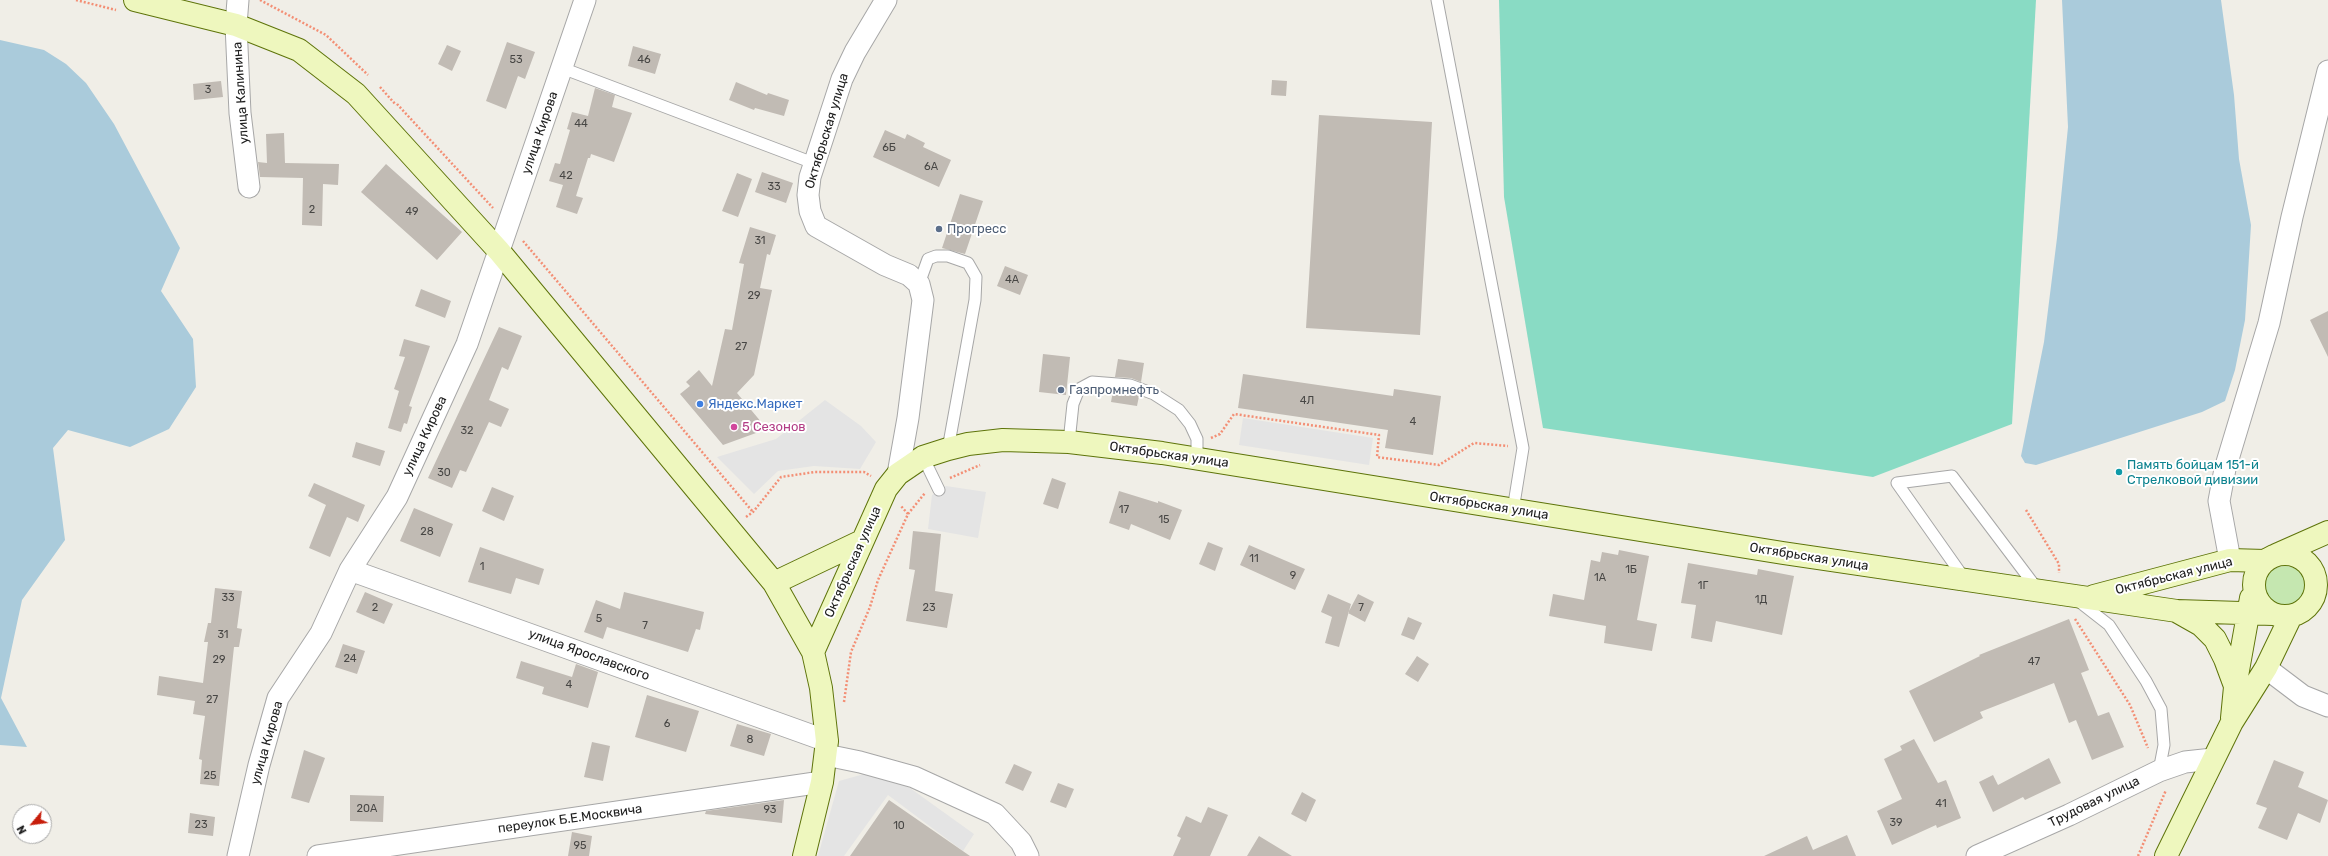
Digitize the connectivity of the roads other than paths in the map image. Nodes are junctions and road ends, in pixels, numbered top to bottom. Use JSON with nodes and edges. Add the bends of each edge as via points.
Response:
{"nodes":[{"id":1,"x":238,"y":0,"type":"edge"},
{"id":2,"x":585,"y":0,"type":"edge"},
{"id":3,"x":886,"y":0,"type":"edge"},
{"id":4,"x":1437,"y":0,"type":"edge"},
{"id":5,"x":128,"y":6,"type":"edge"},
{"id":6,"x":236,"y":25,"type":"junction"},
{"id":7,"x":562,"y":68,"type":"junction"},
{"id":8,"x":2328,"y":71,"type":"edge"},
{"id":9,"x":816,"y":164,"type":"junction"},
{"id":10,"x":249,"y":187,"type":"dead end"},
{"id":11,"x":499,"y":251,"type":"junction"},
{"id":12,"x":919,"y":284,"type":"junction"},
{"id":13,"x":1069,"y":442,"type":"junction"},
{"id":14,"x":948,"y":449,"type":"junction"},
{"id":15,"x":923,"y":457,"type":"junction"},
{"id":16,"x":1197,"y":458,"type":"junction"},
{"id":17,"x":892,"y":481,"type":"junction"},
{"id":18,"x":938,"y":488,"type":"road end"},
{"id":19,"x":1513,"y":510,"type":"junction"},
{"id":20,"x":2328,"y":532,"type":"edge"},
{"id":21,"x":862,"y":541,"type":"junction"},
{"id":22,"x":2269,"y":559,"type":"junction"},
{"id":23,"x":2230,"y":560,"type":"junction"},
{"id":24,"x":350,"y":570,"type":"junction"},
{"id":25,"x":1964,"y":578,"type":"junction"},
{"id":26,"x":774,"y":583,"type":"junction"},
{"id":27,"x":2254,"y":585,"type":"junction"},
{"id":28,"x":2038,"y":591,"type":"junction"},
{"id":29,"x":2328,"y":591,"type":"edge"},
{"id":30,"x":2073,"y":596,"type":"junction"},
{"id":31,"x":2177,"y":611,"type":"junction"},
{"id":32,"x":2291,"y":612,"type":"junction"},
{"id":33,"x":2249,"y":613,"type":"junction"},
{"id":34,"x":813,"y":652,"type":"junction"},
{"id":35,"x":2266,"y":668,"type":"junction"},
{"id":36,"x":2235,"y":687,"type":"junction"},
{"id":37,"x":2328,"y":706,"type":"edge"},
{"id":38,"x":2232,"y":722,"type":"junction"},
{"id":39,"x":827,"y":748,"type":"junction"},
{"id":40,"x":2213,"y":759,"type":"junction"},
{"id":41,"x":2159,"y":770,"type":"junction"},
{"id":42,"x":822,"y":782,"type":"junction"},
{"id":43,"x":240,"y":855,"type":"edge"},
{"id":44,"x":318,"y":856,"type":"edge"},
{"id":45,"x":804,"y":856,"type":"edge"},
{"id":46,"x":1028,"y":856,"type":"edge"},
{"id":47,"x":1977,"y":856,"type":"edge"},
{"id":48,"x":2166,"y":856,"type":"edge"}],
"edges":[{"from":1,"to":6,"type":"street","name":"улица Калинина"},
{"from":2,"to":7,"type":"street","name":"улица Кирова"},
{"from":3,"to":9,"type":"street","name":"Октябрьская улица","via":[[842,79]]},
{"from":4,"to":19,"type":"lane","via":[[1523,448]]},
{"from":5,"to":6,"type":"street"},
{"from":6,"to":10,"type":"street","name":"улица Калинина","via":[[240,113]]},
{"from":6,"to":11,"type":"street","via":[[300,50],[356,94]]},
{"from":7,"to":9,"type":"lane"},
{"from":7,"to":11,"type":"street","name":"улица Кирова"},
{"from":8,"to":23,"type":"street","via":[[2269,322],[2221,488],[2219,501]]},
{"from":9,"to":12,"type":"street","name":"Октябрьская улица","via":[[810,178],[808,195],[810,211],[816,226],[909,275]]},
{"from":11,"to":24,"type":"street","name":"улица Кирова","via":[[467,344],[396,497]]},
{"from":11,"to":26,"type":"street"},
{"from":12,"to":14,"type":"lane","via":[[928,259],[936,256],[948,256],[968,263],[976,277]]},
{"from":12,"to":17,"type":"street","name":"Октябрьская улица","via":[[923,300],[908,418]]},
{"from":13,"to":14,"type":"street","name":"Октябрьская улица","via":[[1003,440]]},
{"from":13,"to":16,"type":"street","name":"Октябрьская улица"},
{"from":13,"to":16,"type":"lane","via":[[1073,404],[1080,389],[1092,382],[1130,386],[1154,394],[1179,410],[1197,439]]},
{"from":14,"to":15,"type":"street","name":"Октябрьская улица"},
{"from":15,"to":17,"type":"street","name":"Октябрьская улица"},
{"from":15,"to":18,"type":"lane"},
{"from":16,"to":19,"type":"street","name":"Октябрьская улица"},
{"from":17,"to":21,"type":"street","name":"Октябрьская улица"},
{"from":19,"to":25,"type":"street","name":"Октябрьская улица","via":[[1898,571]]},
{"from":20,"to":22,"type":"street"},
{"from":21,"to":26,"type":"street"},
{"from":21,"to":34,"type":"street","name":"Октябрьская улица"},
{"from":22,"to":23,"type":"street","name":"Октябрьская улица"},
{"from":22,"to":27,"type":"street","via":[[2257,572]]},
{"from":22,"to":32,"type":"street","via":[[2284,554],[2294,555],[2311,567],[2316,577],[2314,598]]},
{"from":23,"to":30,"type":"street","name":"Октябрьская улица"},
{"from":24,"to":39,"type":"street","name":"улица Ярославского"},
{"from":24,"to":43,"type":"street","name":"улица Кирова","via":[[321,633],[278,698],[259,765]]},
{"from":25,"to":28,"type":"street","name":"Октябрьская улица"},
{"from":25,"to":28,"type":"lane","via":[[1897,483],[1952,476]]},
{"from":26,"to":34,"type":"street"},
{"from":27,"to":32,"type":"street","via":[[2259,602]]},
{"from":27,"to":33,"type":"street"},
{"from":28,"to":30,"type":"street","name":"Октябрьская улица"},
{"from":29,"to":32,"type":"street"},
{"from":30,"to":31,"type":"street","name":"Октябрьская улица"},
{"from":30,"to":41,"type":"lane","via":[[2109,625],[2161,709],[2164,745]]},
{"from":31,"to":33,"type":"street","name":"Октябрьская улица"},
{"from":31,"to":36,"type":"street","name":"Октябрьская улица","via":[[2201,625],[2214,639],[2225,659]]},
{"from":32,"to":33,"type":"street","name":"Октябрьская улица"},
{"from":32,"to":35,"type":"street"},
{"from":33,"to":36,"type":"street"},
{"from":34,"to":39,"type":"street","via":[[821,688]]},
{"from":35,"to":37,"type":"street","via":[[2303,696]]},
{"from":35,"to":38,"type":"street"},
{"from":36,"to":38,"type":"street"},
{"from":38,"to":40,"type":"street"},
{"from":39,"to":42,"type":"street"},
{"from":39,"to":46,"type":"street","name":"улица Ярославского","via":[[860,762],[914,778],[995,814],[1021,842]]},
{"from":40,"to":41,"type":"street","name":"Трудовая улица","via":[[2185,762]]},
{"from":40,"to":48,"type":"street"},
{"from":41,"to":47,"type":"street","name":"Трудовая улица","via":[[2069,815]]},
{"from":42,"to":44,"type":"street","name":"переулок Б.Е.Москвича"},
{"from":42,"to":45,"type":"street"}]}
